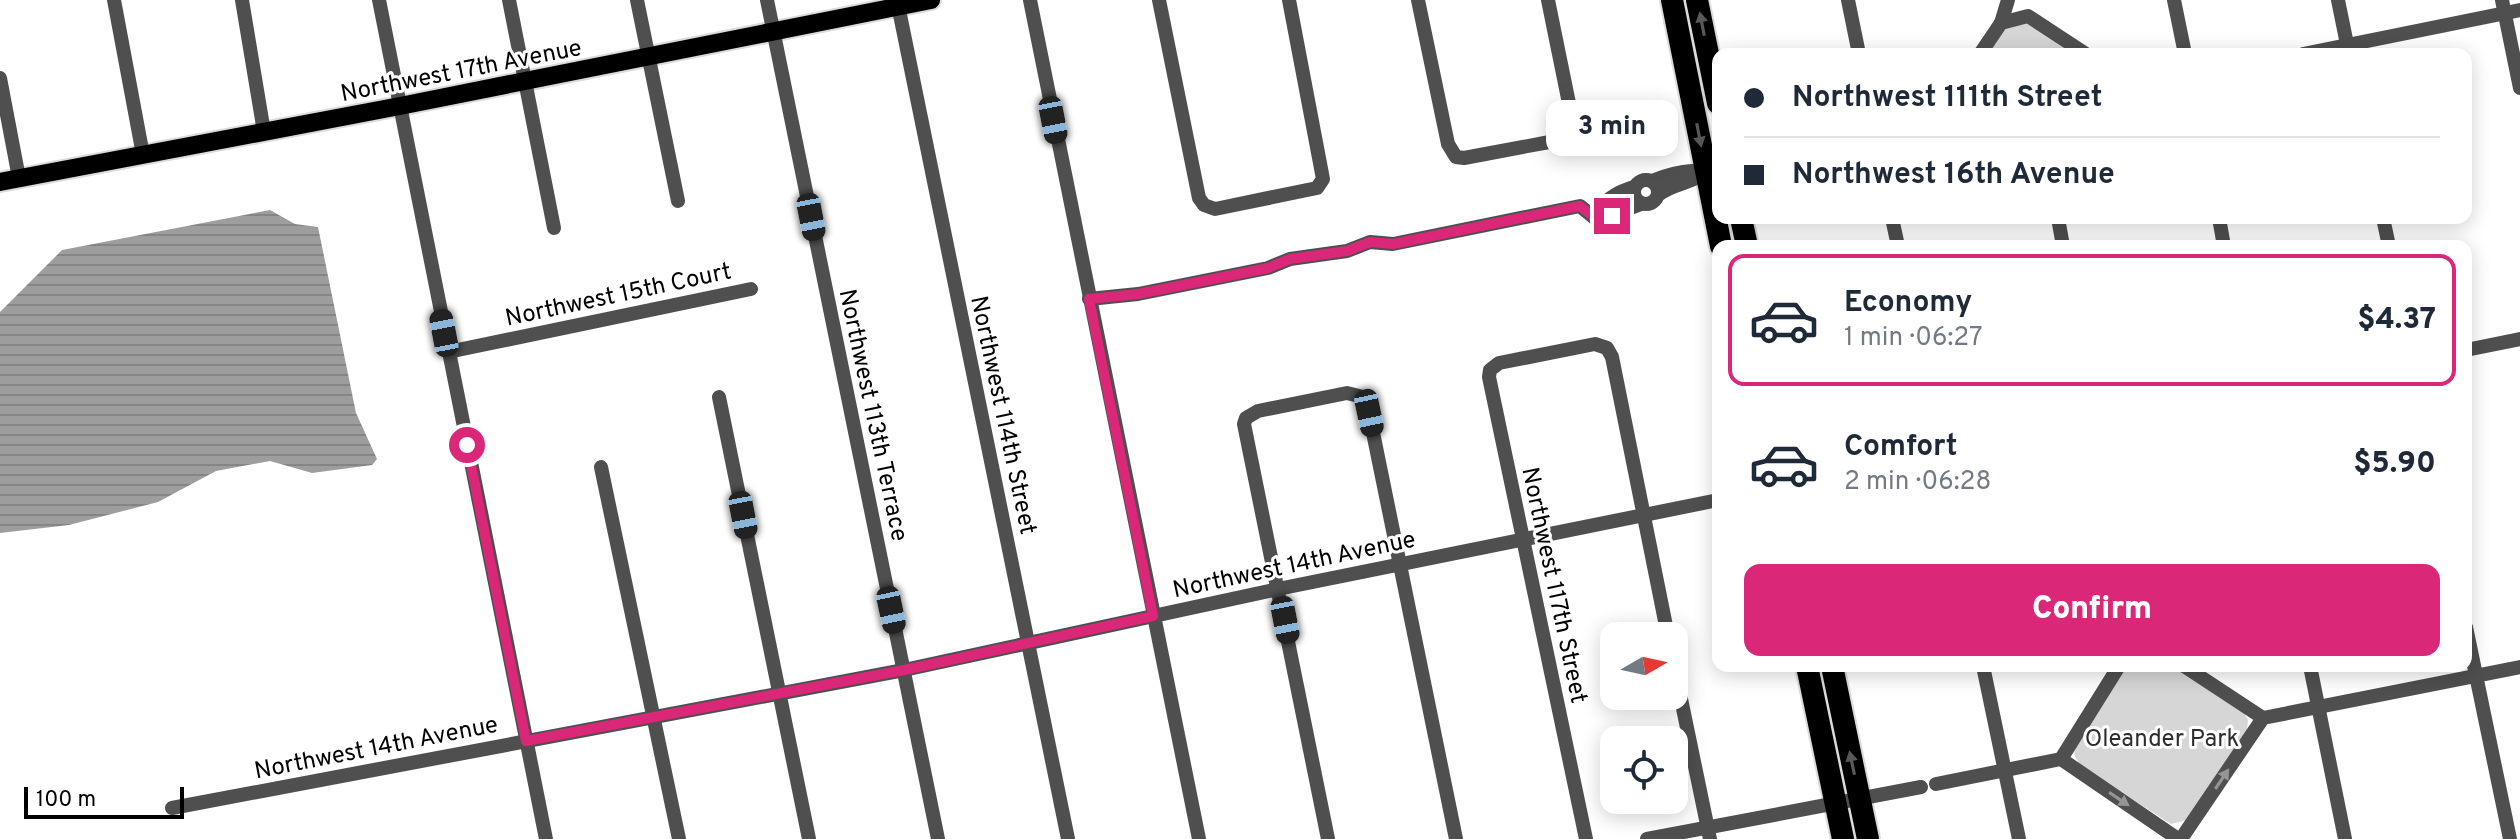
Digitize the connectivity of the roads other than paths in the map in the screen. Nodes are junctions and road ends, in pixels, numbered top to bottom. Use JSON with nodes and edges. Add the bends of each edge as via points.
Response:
{"nodes":[{"id":1,"x":114,"y":0,"type":"edge"},
{"id":2,"x":242,"y":0,"type":"edge"},
{"id":3,"x":379,"y":0,"type":"edge"},
{"id":4,"x":509,"y":0,"type":"edge"},
{"id":5,"x":637,"y":0,"type":"edge"},
{"id":6,"x":767,"y":0,"type":"edge"},
{"id":7,"x":931,"y":0,"type":"edge"},
{"id":8,"x":1030,"y":0,"type":"edge"},
{"id":9,"x":1159,"y":0,"type":"edge"},
{"id":10,"x":1289,"y":0,"type":"edge"},
{"id":11,"x":1418,"y":0,"type":"edge"},
{"id":12,"x":1548,"y":0,"type":"edge"},
{"id":13,"x":1672,"y":0,"type":"edge"},
{"id":14,"x":1697,"y":0,"type":"edge"},
{"id":15,"x":1848,"y":0,"type":"edge"},
{"id":16,"x":2008,"y":0,"type":"edge"},
{"id":17,"x":2016,"y":0,"type":"edge"},
{"id":18,"x":2174,"y":0,"type":"edge"},
{"id":19,"x":2338,"y":0,"type":"edge"},
{"id":20,"x":898,"y":3,"type":"edge"},
{"id":21,"x":2503,"y":6,"type":"edge"},
{"id":22,"x":2520,"y":10,"type":"edge"},
{"id":23,"x":2028,"y":16,"type":"junction"},
{"id":24,"x":2001,"y":23,"type":"junction"},
{"id":25,"x":773,"y":32,"type":"junction"},
{"id":26,"x":1858,"y":48,"type":"edge"},
{"id":27,"x":1984,"y":48,"type":"edge"},
{"id":28,"x":2077,"y":48,"type":"edge"},
{"id":29,"x":2184,"y":48,"type":"edge"},
{"id":30,"x":2348,"y":48,"type":"edge"},
{"id":31,"x":2355,"y":48,"type":"edge"},
{"id":32,"x":648,"y":58,"type":"junction"},
{"id":33,"x":1712,"y":74,"type":"edge"},
{"id":34,"x":0,"y":78,"type":"edge"},
{"id":35,"x":524,"y":82,"type":"junction"},
{"id":36,"x":2520,"y":88,"type":"edge"},
{"id":37,"x":400,"y":106,"type":"junction"},
{"id":38,"x":264,"y":132,"type":"junction"},
{"id":39,"x":143,"y":155,"type":"junction"},
{"id":40,"x":1712,"y":171,"type":"edge"},
{"id":41,"x":19,"y":178,"type":"junction"},
{"id":42,"x":0,"y":182,"type":"edge"},
{"id":43,"x":1634,"y":187,"type":"junction"},
{"id":44,"x":1655,"y":188,"type":"junction"},
{"id":45,"x":1608,"y":197,"type":"junction"},
{"id":46,"x":678,"y":201,"type":"dead end"},
{"id":47,"x":1641,"y":204,"type":"junction"},
{"id":48,"x":1586,"y":210,"type":"junction"},
{"id":49,"x":1615,"y":214,"type":"junction"},
{"id":50,"x":554,"y":228,"type":"dead end"},
{"id":51,"x":751,"y":289,"type":"dead end"},
{"id":52,"x":1089,"y":299,"type":"junction"},
{"id":53,"x":2520,"y":339,"type":"edge"},
{"id":54,"x":2472,"y":349,"type":"edge"},
{"id":55,"x":448,"y":352,"type":"junction"},
{"id":56,"x":719,"y":397,"type":"dead end"},
{"id":57,"x":601,"y":467,"type":"dead end"},
{"id":58,"x":1712,"y":501,"type":"edge"},
{"id":59,"x":1643,"y":515,"type":"junction"},
{"id":60,"x":1523,"y":538,"type":"junction"},
{"id":61,"x":1401,"y":564,"type":"junction"},
{"id":62,"x":1278,"y":589,"type":"junction"},
{"id":63,"x":1153,"y":616,"type":"junction"},
{"id":64,"x":1665,"y":622,"type":"edge"},
{"id":65,"x":1028,"y":644,"type":"junction"},
{"id":66,"x":2472,"y":656,"type":"edge"},
{"id":67,"x":2520,"y":667,"type":"edge"},
{"id":68,"x":904,"y":670,"type":"junction"},
{"id":69,"x":1808,"y":672,"type":"edge"},
{"id":70,"x":1833,"y":672,"type":"edge"},
{"id":71,"x":1984,"y":672,"type":"edge"},
{"id":72,"x":2115,"y":672,"type":"edge"},
{"id":73,"x":2193,"y":672,"type":"edge"},
{"id":74,"x":2311,"y":672,"type":"edge"},
{"id":75,"x":2476,"y":675,"type":"junction"},
{"id":76,"x":779,"y":694,"type":"junction"},
{"id":77,"x":2318,"y":707,"type":"junction"},
{"id":78,"x":1683,"y":710,"type":"edge"},
{"id":79,"x":654,"y":717,"type":"junction"},
{"id":80,"x":2263,"y":718,"type":"junction"},
{"id":81,"x":526,"y":741,"type":"junction"},
{"id":82,"x":2061,"y":759,"type":"junction"},
{"id":83,"x":2004,"y":769,"type":"junction"},
{"id":84,"x":1860,"y":799,"type":"junction"},
{"id":85,"x":1835,"y":803,"type":"junction"},
{"id":86,"x":172,"y":808,"type":"dead end"},
{"id":87,"x":1709,"y":833,"type":"edge"},
{"id":88,"x":546,"y":839,"type":"edge"},
{"id":89,"x":679,"y":839,"type":"edge"},
{"id":90,"x":809,"y":839,"type":"edge"},
{"id":91,"x":938,"y":839,"type":"edge"},
{"id":92,"x":1068,"y":839,"type":"edge"},
{"id":93,"x":1199,"y":839,"type":"edge"},
{"id":94,"x":1328,"y":839,"type":"edge"},
{"id":95,"x":1456,"y":839,"type":"edge"},
{"id":96,"x":1586,"y":839,"type":"edge"},
{"id":97,"x":1647,"y":839,"type":"edge"},
{"id":98,"x":1843,"y":839,"type":"edge"},
{"id":99,"x":1868,"y":839,"type":"edge"},
{"id":100,"x":2019,"y":839,"type":"edge"},
{"id":101,"x":2179,"y":839,"type":"edge"},
{"id":102,"x":2345,"y":839,"type":"edge"},
{"id":103,"x":2510,"y":839,"type":"edge"}],
"edges":[{"from":1,"to":39,"type":"street"},
{"from":2,"to":38,"type":"street"},
{"from":3,"to":37,"type":"street"},
{"from":4,"to":35,"type":"street"},
{"from":5,"to":32,"type":"street"},
{"from":6,"to":25,"type":"street","name":"Northwest 113th Terrace"},
{"from":7,"to":20,"type":"main road","name":"Northwest 17th Avenue"},
{"from":8,"to":52,"type":"street"},
{"from":9,"to":10,"type":"street","via":[[1199,198],[1215,209],[1321,183]]},
{"from":11,"to":12,"type":"street","via":[[1448,144],[1456,157],[1464,158],[1568,136],[1573,123]]},
{"from":13,"to":40,"type":"highway","one_way":true},
{"from":33,"to":14,"type":"highway","one_way":true},
{"from":15,"to":26,"type":"street"},
{"from":16,"to":24,"type":"street"},
{"from":17,"to":23,"type":"street"},
{"from":18,"to":29,"type":"street"},
{"from":19,"to":30,"type":"street"},
{"from":20,"to":25,"type":"main road","name":"Northwest 17th Avenue"},
{"from":20,"to":65,"type":"street","name":"Northwest 114th Street"},
{"from":21,"to":22,"type":"street"},
{"from":21,"to":31,"type":"street"},
{"from":21,"to":36,"type":"street"},
{"from":23,"to":24,"type":"street"},
{"from":23,"to":28,"type":"street"},
{"from":24,"to":27,"type":"street"},
{"from":25,"to":32,"type":"main road","name":"Northwest 17th Avenue"},
{"from":25,"to":68,"type":"street","name":"Northwest 113th Terrace"},
{"from":32,"to":35,"type":"main road","name":"Northwest 17th Avenue"},
{"from":32,"to":46,"type":"street"},
{"from":34,"to":41,"type":"street"},
{"from":35,"to":37,"type":"main road","name":"Northwest 17th Avenue"},
{"from":35,"to":50,"type":"street"},
{"from":37,"to":38,"type":"main road","name":"Northwest 17th Avenue"},
{"from":37,"to":55,"type":"street"},
{"from":38,"to":39,"type":"main road","name":"Northwest 17th Avenue"},
{"from":39,"to":41,"type":"main road","name":"Northwest 17th Avenue"},
{"from":40,"to":44,"type":"street","via":[[1696,180]]},
{"from":41,"to":42,"type":"main road","name":"Northwest 17th Avenue"},
{"from":43,"to":44,"type":"street","via":[[1640,181]]},
{"from":43,"to":45,"type":"street"},
{"from":43,"to":47,"type":"street"},
{"from":44,"to":47,"type":"street","via":[[1653,202]]},
{"from":45,"to":48,"type":"street","via":[[1599,196]]},
{"from":45,"to":49,"type":"street"},
{"from":47,"to":49,"type":"street"},
{"from":48,"to":49,"type":"street","via":[[1602,224]]},
{"from":48,"to":52,"type":"street","via":[[1393,244],[1370,242],[1268,268]]},
{"from":51,"to":55,"type":"street","name":"Northwest 15th Court"},
{"from":52,"to":63,"type":"street"},
{"from":53,"to":54,"type":"street"},
{"from":55,"to":81,"type":"street"},
{"from":56,"to":76,"type":"street"},
{"from":57,"to":79,"type":"street"},
{"from":58,"to":59,"type":"street","name":"Northwest 14th Avenue"},
{"from":59,"to":60,"type":"street","name":"Northwest 14th Avenue"},
{"from":59,"to":60,"type":"street","name":"Northwest 117th Street","via":[[1612,357],[1607,348],[1595,344],[1499,363],[1490,370]]},
{"from":59,"to":64,"type":"street"},
{"from":60,"to":61,"type":"street","name":"Northwest 14th Avenue"},
{"from":60,"to":96,"type":"street","name":"Northwest 117th Street"},
{"from":61,"to":62,"type":"street","name":"Northwest 14th Avenue"},
{"from":61,"to":62,"type":"street","via":[[1363,397],[1347,393],[1258,411],[1244,424]]},
{"from":61,"to":95,"type":"street"},
{"from":62,"to":63,"type":"street","name":"Northwest 14th Avenue"},
{"from":62,"to":94,"type":"street"},
{"from":63,"to":65,"type":"street","name":"Northwest 14th Avenue"},
{"from":63,"to":93,"type":"street"},
{"from":65,"to":68,"type":"street","name":"Northwest 14th Avenue"},
{"from":65,"to":92,"type":"street","name":"Northwest 114th Street"},
{"from":66,"to":75,"type":"street"},
{"from":67,"to":75,"type":"street"},
{"from":68,"to":76,"type":"street","name":"Northwest 14th Avenue"},
{"from":68,"to":91,"type":"street","name":"Northwest 113th Terrace"},
{"from":69,"to":85,"type":"highway"},
{"from":84,"to":70,"type":"highway","one_way":true},
{"from":71,"to":83,"type":"street"},
{"from":72,"to":82,"type":"street"},
{"from":73,"to":80,"type":"street"},
{"from":74,"to":77,"type":"street"},
{"from":75,"to":77,"type":"street"},
{"from":75,"to":103,"type":"street"},
{"from":76,"to":79,"type":"street","name":"Northwest 14th Avenue"},
{"from":76,"to":90,"type":"street"},
{"from":77,"to":80,"type":"street"},
{"from":77,"to":102,"type":"street"},
{"from":78,"to":87,"type":"street"},
{"from":79,"to":81,"type":"street","name":"Northwest 14th Avenue"},
{"from":79,"to":89,"type":"street"},
{"from":101,"to":80,"type":"street","one_way":true},
{"from":81,"to":86,"type":"street","name":"Northwest 14th Avenue"},
{"from":81,"to":88,"type":"street"},
{"from":82,"to":83,"type":"street"},
{"from":82,"to":101,"type":"street","one_way":true},
{"from":83,"to":84,"type":"street"},
{"from":83,"to":100,"type":"street"},
{"from":84,"to":85,"type":"street"},
{"from":84,"to":99,"type":"highway"},
{"from":85,"to":87,"type":"street"},
{"from":85,"to":98,"type":"highway"},
{"from":87,"to":97,"type":"street"}]}
